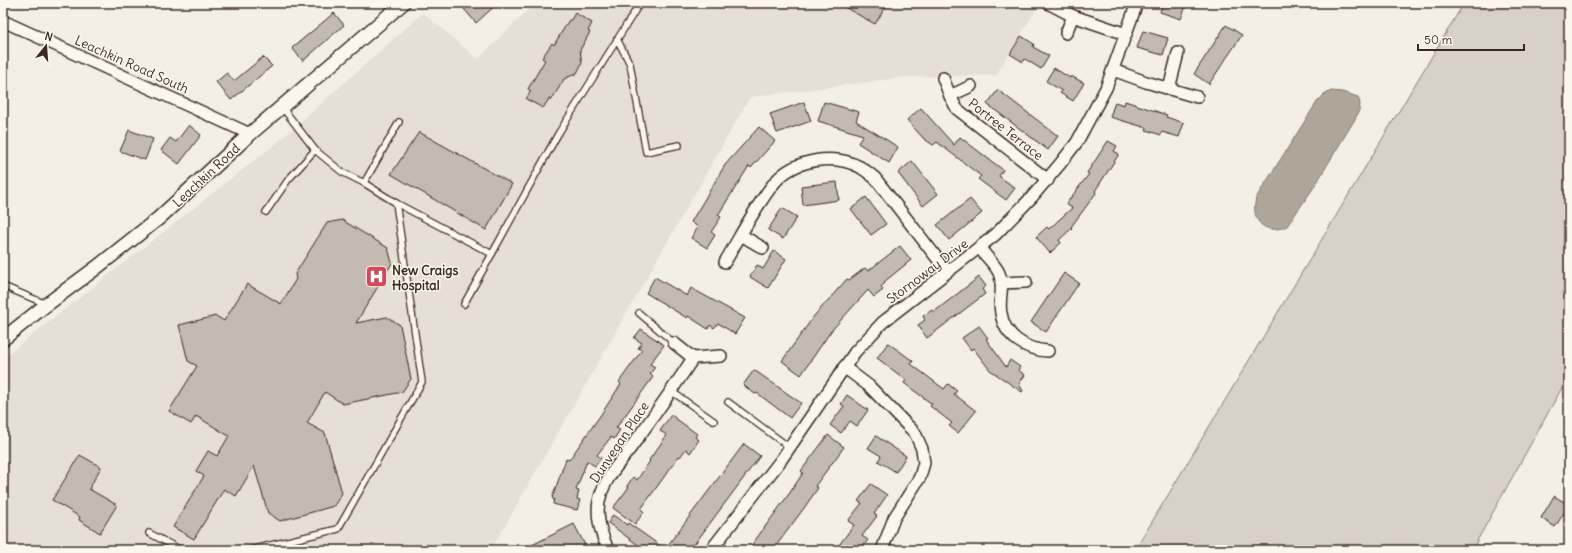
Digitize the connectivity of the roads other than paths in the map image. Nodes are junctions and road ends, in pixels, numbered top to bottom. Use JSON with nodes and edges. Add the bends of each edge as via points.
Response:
{"nodes":[{"id":1,"x":403,"y":3,"type":"edge"},
{"id":2,"x":640,"y":3,"type":"edge"},
{"id":3,"x":1048,"y":3,"type":"edge"},
{"id":4,"x":1137,"y":3,"type":"edge"},
{"id":5,"x":1073,"y":16,"type":"junction"},
{"id":6,"x":3,"y":21,"type":"edge"},
{"id":7,"x":1066,"y":34,"type":"dead end"},
{"id":8,"x":1126,"y":34,"type":"junction"},
{"id":9,"x":617,"y":39,"type":"junction"},
{"id":10,"x":1178,"y":53,"type":"dead end"},
{"id":11,"x":1113,"y":70,"type":"junction"},
{"id":12,"x":943,"y":78,"type":"dead end"},
{"id":13,"x":971,"y":86,"type":"dead end"},
{"id":14,"x":1169,"y":89,"type":"junction"},
{"id":15,"x":950,"y":96,"type":"junction"},
{"id":16,"x":1197,"y":97,"type":"dead end"},
{"id":17,"x":282,"y":107,"type":"junction"},
{"id":18,"x":399,"y":122,"type":"dead end"},
{"id":19,"x":250,"y":134,"type":"junction"},
{"id":20,"x":679,"y":145,"type":"dead end"},
{"id":21,"x":315,"y":150,"type":"junction"},
{"id":22,"x":1048,"y":180,"type":"junction"},
{"id":23,"x":364,"y":183,"type":"junction"},
{"id":24,"x":396,"y":203,"type":"junction"},
{"id":25,"x":266,"y":212,"type":"dead end"},
{"id":26,"x":741,"y":235,"type":"junction"},
{"id":27,"x":763,"y":248,"type":"dead end"},
{"id":28,"x":980,"y":248,"type":"junction"},
{"id":29,"x":492,"y":254,"type":"junction"},
{"id":30,"x":725,"y":262,"type":"dead end"},
{"id":31,"x":947,"y":271,"type":"junction"},
{"id":32,"x":1026,"y":282,"type":"dead end"},
{"id":33,"x":1001,"y":283,"type":"junction"},
{"id":34,"x":3,"y":286,"type":"edge"},
{"id":35,"x":464,"y":304,"type":"dead end"},
{"id":36,"x":46,"y":305,"type":"junction"},
{"id":37,"x":639,"y":313,"type":"dead end"},
{"id":38,"x":3,"y":339,"type":"edge"},
{"id":39,"x":674,"y":343,"type":"joint"},
{"id":40,"x":1048,"y":351,"type":"dead end"},
{"id":41,"x":721,"y":356,"type":"dead end"},
{"id":42,"x":693,"y":358,"type":"junction"},
{"id":43,"x":844,"y":366,"type":"junction"},
{"id":44,"x":671,"y":391,"type":"junction"},
{"id":45,"x":728,"y":402,"type":"dead end"},
{"id":46,"x":714,"y":421,"type":"dead end"},
{"id":47,"x":789,"y":447,"type":"junction"},
{"id":48,"x":149,"y":532,"type":"dead end"},
{"id":49,"x":180,"y":550,"type":"edge"},
{"id":50,"x":250,"y":550,"type":"edge"},
{"id":51,"x":608,"y":550,"type":"edge"},
{"id":52,"x":711,"y":550,"type":"edge"},
{"id":53,"x":882,"y":550,"type":"edge"}],
"edges":[{"from":1,"to":17,"type":"street","name":"Leachkin Road"},
{"from":2,"to":9,"type":"lane"},
{"from":3,"to":5,"type":"street"},
{"from":4,"to":8,"type":"street","name":"Stornoway Drive"},
{"from":5,"to":7,"type":"street"},
{"from":5,"to":8,"type":"street"},
{"from":6,"to":19,"type":"street","name":"Leachkin Road South"},
{"from":8,"to":11,"type":"street","name":"Stornoway Drive"},
{"from":9,"to":20,"type":"lane","via":[[630,64],[646,152]]},
{"from":9,"to":29,"type":"lane","via":[[558,134]]},
{"from":10,"to":14,"type":"street"},
{"from":11,"to":14,"type":"street"},
{"from":11,"to":22,"type":"street","name":"Stornoway Drive","via":[[1098,105],[1080,136]]},
{"from":12,"to":15,"type":"street","name":"Portree Terrace"},
{"from":13,"to":15,"type":"street","name":"Portree Terrace"},
{"from":14,"to":16,"type":"street"},
{"from":15,"to":22,"type":"street","name":"Portree Terrace","via":[[957,109]]},
{"from":17,"to":19,"type":"street","name":"Leachkin Road"},
{"from":17,"to":21,"type":"lane"},
{"from":18,"to":23,"type":"lane"},
{"from":19,"to":36,"type":"street","name":"Leachkin Road","via":[[159,218]]},
{"from":21,"to":23,"type":"lane","via":[[342,172]]},
{"from":21,"to":25,"type":"lane","via":[[288,180]]},
{"from":22,"to":28,"type":"street","name":"Stornoway Drive","via":[[1010,221]]},
{"from":23,"to":24,"type":"lane"},
{"from":24,"to":29,"type":"lane"},
{"from":24,"to":50,"type":"lane","via":[[422,382],[338,529]]},
{"from":26,"to":27,"type":"street"},
{"from":26,"to":30,"type":"street"},
{"from":26,"to":31,"type":"street","via":[[776,180],[788,171],[806,162],[825,159],[843,161],[859,167],[875,178]]},
{"from":28,"to":31,"type":"street","name":"Stornoway Drive"},
{"from":28,"to":33,"type":"street","via":[[998,272]]},
{"from":29,"to":35,"type":"lane"},
{"from":31,"to":43,"type":"street","name":"Stornoway Drive","via":[[883,322]]},
{"from":32,"to":33,"type":"street"},
{"from":33,"to":40,"type":"street","via":[[1001,314],[1010,334],[1028,347]]},
{"from":34,"to":36,"type":"lane"},
{"from":36,"to":38,"type":"street","name":"Leachkin Road"},
{"from":37,"to":39,"type":"lane"},
{"from":39,"to":42,"type":"street"},
{"from":41,"to":42,"type":"street"},
{"from":42,"to":44,"type":"street","name":"Dunvegan Place"},
{"from":43,"to":47,"type":"street","name":"Stornoway Drive"},
{"from":43,"to":53,"type":"street","via":[[869,386],[915,433],[922,449],[924,463],[920,477],[894,518]]},
{"from":44,"to":46,"type":"lane"},
{"from":44,"to":51,"type":"street","name":"Dunvegan Place","via":[[610,477],[601,495],[598,513],[601,533]]},
{"from":45,"to":47,"type":"lane"},
{"from":47,"to":52,"type":"street","name":"Stornoway Drive"},
{"from":48,"to":49,"type":"lane"}]}
